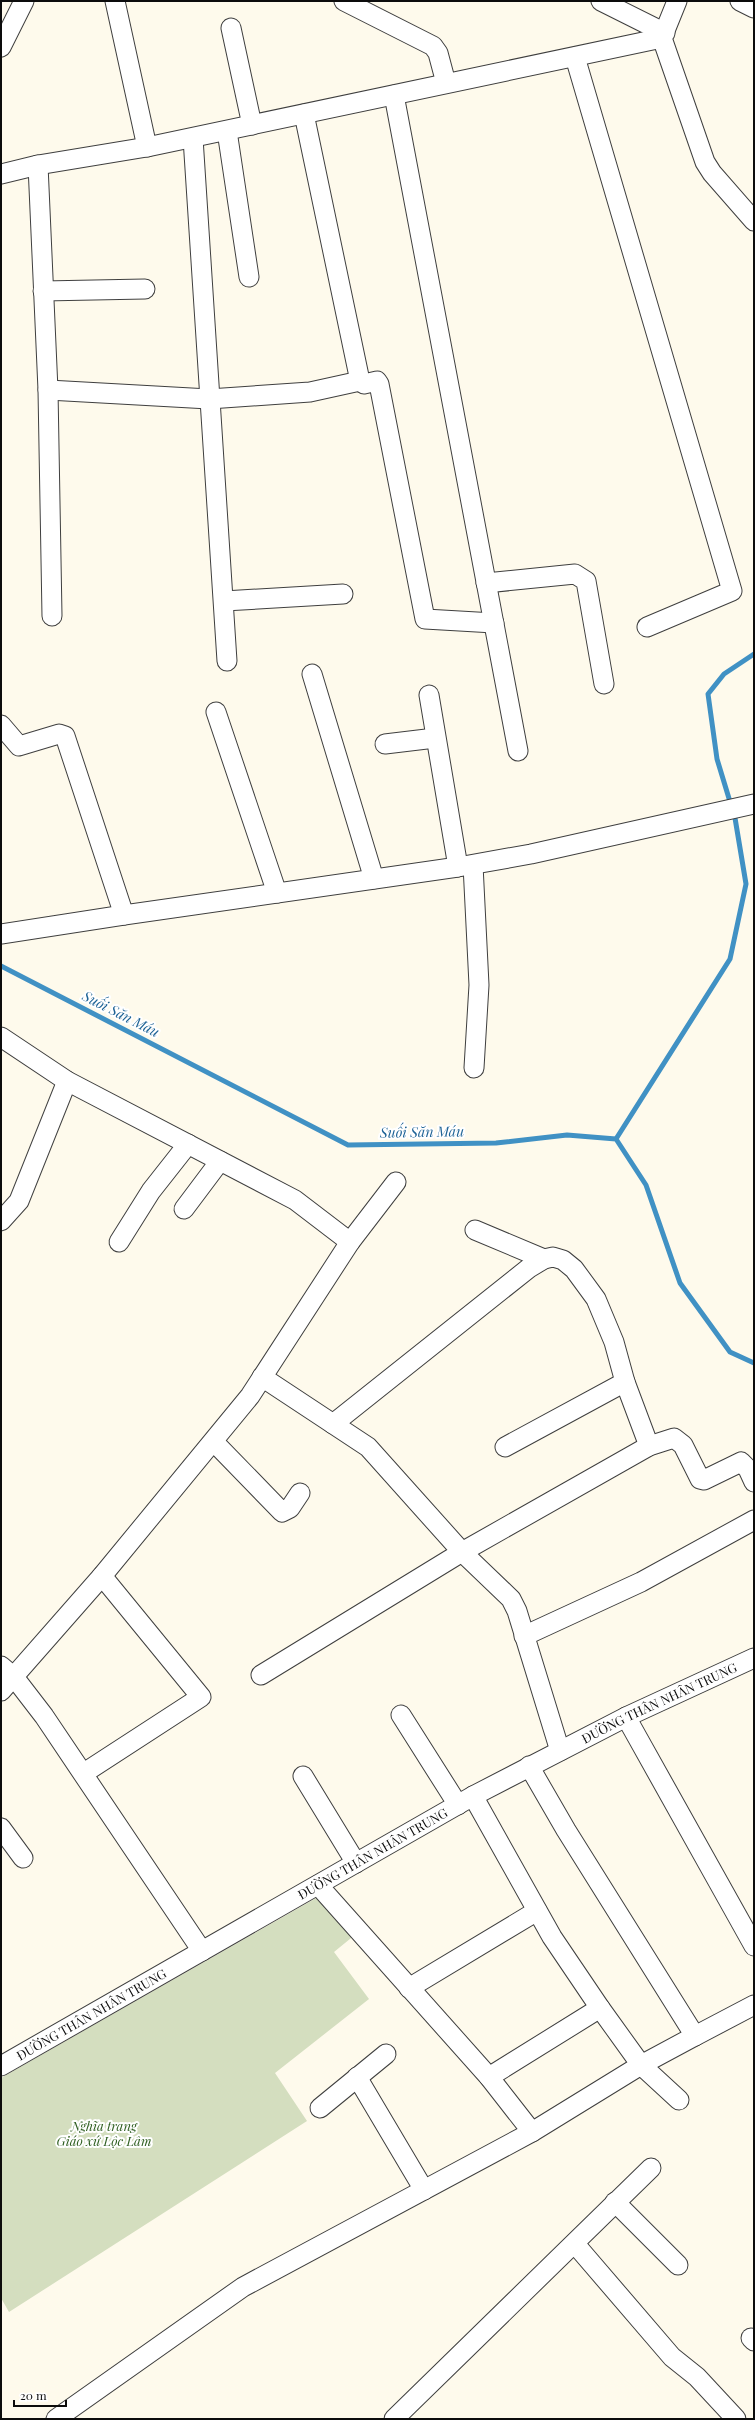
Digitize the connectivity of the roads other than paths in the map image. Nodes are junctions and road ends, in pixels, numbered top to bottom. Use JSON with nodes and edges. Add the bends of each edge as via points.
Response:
{"nodes":[{"id":1,"x":115,"y":1,"type":"edge"},
{"id":2,"x":344,"y":1,"type":"edge"},
{"id":3,"x":601,"y":1,"type":"edge"},
{"id":4,"x":677,"y":1,"type":"edge"},
{"id":5,"x":740,"y":1,"type":"edge"},
{"id":6,"x":18,"y":5,"type":"edge"},
{"id":7,"x":754,"y":8,"type":"edge"},
{"id":8,"x":231,"y":28,"type":"dead end"},
{"id":9,"x":664,"y":35,"type":"junction"},
{"id":10,"x":1,"y":47,"type":"edge"},
{"id":11,"x":575,"y":57,"type":"junction"},
{"id":12,"x":446,"y":83,"type":"junction"},
{"id":13,"x":394,"y":95,"type":"junction"},
{"id":14,"x":304,"y":114,"type":"junction"},
{"id":15,"x":252,"y":125,"type":"junction"},
{"id":16,"x":227,"y":131,"type":"junction"},
{"id":17,"x":193,"y":138,"type":"junction"},
{"id":18,"x":148,"y":147,"type":"junction"},
{"id":19,"x":38,"y":165,"type":"junction"},
{"id":20,"x":1,"y":174,"type":"edge"},
{"id":21,"x":754,"y":221,"type":"edge"},
{"id":22,"x":249,"y":277,"type":"dead end"},
{"id":23,"x":145,"y":289,"type":"dead end"},
{"id":24,"x":43,"y":291,"type":"junction"},
{"id":25,"x":360,"y":381,"type":"junction"},
{"id":26,"x":48,"y":390,"type":"junction"},
{"id":27,"x":209,"y":399,"type":"junction"},
{"id":28,"x":486,"y":583,"type":"junction"},
{"id":29,"x":343,"y":594,"type":"dead end"},
{"id":30,"x":224,"y":601,"type":"junction"},
{"id":31,"x":52,"y":616,"type":"dead end"},
{"id":32,"x":494,"y":623,"type":"junction"},
{"id":33,"x":647,"y":627,"type":"dead end"},
{"id":34,"x":228,"y":661,"type":"dead end"},
{"id":35,"x":312,"y":674,"type":"dead end"},
{"id":36,"x":604,"y":684,"type":"dead end"},
{"id":37,"x":429,"y":695,"type":"dead end"},
{"id":38,"x":216,"y":712,"type":"dead end"},
{"id":39,"x":1,"y":725,"type":"edge"},
{"id":40,"x":435,"y":738,"type":"junction"},
{"id":41,"x":7,"y":744,"type":"edge"},
{"id":42,"x":385,"y":744,"type":"dead end"},
{"id":43,"x":518,"y":751,"type":"dead end"},
{"id":44,"x":754,"y":804,"type":"edge"},
{"id":45,"x":466,"y":866,"type":"junction"},
{"id":46,"x":374,"y":879,"type":"junction"},
{"id":47,"x":277,"y":893,"type":"junction"},
{"id":48,"x":124,"y":915,"type":"junction"},
{"id":49,"x":1,"y":934,"type":"edge"},
{"id":50,"x":1,"y":1037,"type":"edge"},
{"id":51,"x":474,"y":1068,"type":"dead end"},
{"id":52,"x":67,"y":1081,"type":"junction"},
{"id":53,"x":188,"y":1144,"type":"junction"},
{"id":54,"x":220,"y":1160,"type":"junction"},
{"id":55,"x":396,"y":1182,"type":"dead end"},
{"id":56,"x":184,"y":1209,"type":"dead end"},
{"id":57,"x":1,"y":1221,"type":"edge"},
{"id":58,"x":475,"y":1230,"type":"dead end"},
{"id":59,"x":119,"y":1242,"type":"dead end"},
{"id":60,"x":350,"y":1242,"type":"junction"},
{"id":61,"x":544,"y":1259,"type":"junction"},
{"id":62,"x":262,"y":1377,"type":"junction"},
{"id":63,"x":624,"y":1382,"type":"junction"},
{"id":64,"x":333,"y":1424,"type":"junction"},
{"id":65,"x":214,"y":1442,"type":"junction"},
{"id":66,"x":649,"y":1446,"type":"junction"},
{"id":67,"x":505,"y":1447,"type":"dead end"},
{"id":68,"x":754,"y":1482,"type":"edge"},
{"id":69,"x":300,"y":1492,"type":"dead end"},
{"id":70,"x":754,"y":1520,"type":"edge"},
{"id":71,"x":462,"y":1552,"type":"junction"},
{"id":72,"x":102,"y":1576,"type":"junction"},
{"id":73,"x":524,"y":1636,"type":"junction"},
{"id":74,"x":754,"y":1658,"type":"edge"},
{"id":75,"x":8,"y":1672,"type":"edge"},
{"id":76,"x":261,"y":1675,"type":"dead end"},
{"id":77,"x":1,"y":1691,"type":"edge"},
{"id":78,"x":401,"y":1715,"type":"dead end"},
{"id":79,"x":626,"y":1717,"type":"junction"},
{"id":80,"x":560,"y":1751,"type":"junction"},
{"id":81,"x":529,"y":1766,"type":"junction"},
{"id":82,"x":84,"y":1773,"type":"junction"},
{"id":83,"x":303,"y":1776,"type":"dead end"},
{"id":84,"x":466,"y":1800,"type":"junction"},
{"id":85,"x":1,"y":1828,"type":"edge"},
{"id":86,"x":23,"y":1858,"type":"dead end"},
{"id":87,"x":356,"y":1863,"type":"junction"},
{"id":88,"x":318,"y":1885,"type":"junction"},
{"id":89,"x":537,"y":1911,"type":"junction"},
{"id":90,"x":754,"y":1946,"type":"edge"},
{"id":91,"x":202,"y":1951,"type":"junction"},
{"id":92,"x":409,"y":1988,"type":"junction"},
{"id":93,"x":754,"y":2005,"type":"edge"},
{"id":94,"x":600,"y":2008,"type":"junction"},
{"id":95,"x":695,"y":2036,"type":"junction"},
{"id":96,"x":386,"y":2054,"type":"dead end"},
{"id":97,"x":641,"y":2065,"type":"junction"},
{"id":98,"x":1,"y":2066,"type":"edge"},
{"id":99,"x":357,"y":2077,"type":"junction"},
{"id":100,"x":489,"y":2077,"type":"junction"},
{"id":101,"x":678,"y":2100,"type":"dead end"},
{"id":102,"x":320,"y":2108,"type":"dead end"},
{"id":103,"x":532,"y":2132,"type":"junction"},
{"id":104,"x":651,"y":2168,"type":"dead end"},
{"id":105,"x":424,"y":2190,"type":"junction"},
{"id":106,"x":615,"y":2202,"type":"junction"},
{"id":107,"x":575,"y":2244,"type":"junction"},
{"id":108,"x":678,"y":2265,"type":"dead end"},
{"id":109,"x":64,"y":2417,"type":"edge"},
{"id":110,"x":394,"y":2419,"type":"edge"},
{"id":111,"x":736,"y":2419,"type":"edge"}],
"edges":[{"from":1,"to":18,"type":"street"},
{"from":2,"to":12,"type":"street","via":[[432,46],[438,53]]},
{"from":3,"to":9,"type":"street"},
{"from":4,"to":9,"type":"street"},
{"from":5,"to":7,"type":"street"},
{"from":6,"to":10,"type":"street"},
{"from":8,"to":15,"type":"street"},
{"from":9,"to":11,"type":"street"},
{"from":9,"to":21,"type":"street","via":[[706,162],[712,173]]},
{"from":11,"to":12,"type":"street"},
{"from":11,"to":33,"type":"street","via":[[732,591]]},
{"from":12,"to":13,"type":"street"},
{"from":13,"to":14,"type":"street"},
{"from":13,"to":28,"type":"street"},
{"from":14,"to":15,"type":"street"},
{"from":14,"to":25,"type":"street"},
{"from":15,"to":16,"type":"street"},
{"from":16,"to":17,"type":"street"},
{"from":16,"to":22,"type":"street"},
{"from":17,"to":18,"type":"street"},
{"from":17,"to":27,"type":"street"},
{"from":18,"to":19,"type":"street"},
{"from":19,"to":20,"type":"street"},
{"from":19,"to":24,"type":"street"},
{"from":23,"to":24,"type":"street"},
{"from":24,"to":26,"type":"street"},
{"from":25,"to":27,"type":"street","via":[[310,392]]},
{"from":25,"to":32,"type":"street","via":[[364,384],[377,381],[379,384],[425,619]]},
{"from":26,"to":27,"type":"street"},
{"from":26,"to":31,"type":"street"},
{"from":27,"to":30,"type":"street"},
{"from":28,"to":32,"type":"street"},
{"from":28,"to":36,"type":"street","via":[[575,574],[586,580]]},
{"from":29,"to":30,"type":"street"},
{"from":30,"to":34,"type":"street"},
{"from":32,"to":43,"type":"street"},
{"from":35,"to":46,"type":"street"},
{"from":37,"to":40,"type":"street"},
{"from":38,"to":47,"type":"street"},
{"from":39,"to":41,"type":"street"},
{"from":40,"to":42,"type":"street"},
{"from":40,"to":45,"type":"street"},
{"from":41,"to":48,"type":"street","via":[[19,746],[59,734],[65,736]]},
{"from":44,"to":45,"type":"street"},
{"from":45,"to":46,"type":"street"},
{"from":45,"to":51,"type":"street","via":[[479,985]]},
{"from":46,"to":47,"type":"street"},
{"from":47,"to":48,"type":"street"},
{"from":48,"to":49,"type":"street"},
{"from":50,"to":52,"type":"street"},
{"from":52,"to":53,"type":"street"},
{"from":52,"to":57,"type":"street","via":[[19,1201]]},
{"from":53,"to":54,"type":"street"},
{"from":53,"to":59,"type":"street","via":[[151,1191]]},
{"from":54,"to":56,"type":"street"},
{"from":54,"to":60,"type":"street","via":[[295,1200]]},
{"from":55,"to":60,"type":"street"},
{"from":58,"to":61,"type":"street"},
{"from":60,"to":62,"type":"street"},
{"from":61,"to":63,"type":"street","via":[[553,1257],[563,1260],[574,1269],[596,1299],[614,1342]]},
{"from":61,"to":64,"type":"street"},
{"from":62,"to":64,"type":"street"},
{"from":62,"to":65,"type":"street"},
{"from":63,"to":66,"type":"street"},
{"from":63,"to":67,"type":"street"},
{"from":64,"to":71,"type":"street","via":[[368,1447]]},
{"from":65,"to":69,"type":"street","via":[[282,1512],[290,1508]]},
{"from":65,"to":72,"type":"street"},
{"from":66,"to":68,"type":"street","via":[[674,1438],[683,1445],[700,1479],[704,1480],[741,1462],[748,1469]]},
{"from":66,"to":71,"type":"street"},
{"from":70,"to":73,"type":"street","via":[[640,1582]]},
{"from":71,"to":73,"type":"street","via":[[511,1598]]},
{"from":71,"to":76,"type":"street"},
{"from":72,"to":75,"type":"street"},
{"from":72,"to":82,"type":"street","via":[[201,1697]]},
{"from":73,"to":80,"type":"street"},
{"from":74,"to":79,"type":"street","name":"ĐƯỜNG THÂN NHÂN TRUNG"},
{"from":75,"to":77,"type":"street"},
{"from":75,"to":82,"type":"street"},
{"from":78,"to":84,"type":"street"},
{"from":79,"to":80,"type":"street","name":"ĐƯỜNG THÂN NHÂN TRUNG"},
{"from":79,"to":90,"type":"street"},
{"from":80,"to":81,"type":"street","name":"ĐƯỜNG THÂN NHÂN TRUNG"},
{"from":81,"to":84,"type":"street","name":"ĐƯỜNG THÂN NHÂN TRUNG"},
{"from":81,"to":95,"type":"street","via":[[566,1830]]},
{"from":82,"to":91,"type":"street"},
{"from":83,"to":87,"type":"street"},
{"from":84,"to":87,"type":"street","name":"ĐƯỜNG THÂN NHÂN TRUNG"},
{"from":84,"to":89,"type":"street"},
{"from":85,"to":86,"type":"street"},
{"from":87,"to":88,"type":"street","name":"ĐƯỜNG THÂN NHÂN TRUNG"},
{"from":88,"to":91,"type":"street","name":"ĐƯỜNG THÂN NHÂN TRUNG"},
{"from":88,"to":92,"type":"street"},
{"from":89,"to":92,"type":"street"},
{"from":89,"to":94,"type":"street"},
{"from":91,"to":98,"type":"street","name":"ĐƯỜNG THÂN NHÂN TRUNG"},
{"from":92,"to":100,"type":"street"},
{"from":93,"to":95,"type":"street"},
{"from":94,"to":97,"type":"street"},
{"from":94,"to":100,"type":"street"},
{"from":95,"to":97,"type":"street"},
{"from":96,"to":99,"type":"street"},
{"from":97,"to":101,"type":"street"},
{"from":97,"to":103,"type":"street"},
{"from":99,"to":102,"type":"street"},
{"from":99,"to":105,"type":"street"},
{"from":100,"to":103,"type":"street"},
{"from":103,"to":105,"type":"street"},
{"from":104,"to":106,"type":"street"},
{"from":105,"to":109,"type":"street","via":[[243,2287]]},
{"from":106,"to":107,"type":"street"},
{"from":106,"to":108,"type":"street"},
{"from":107,"to":110,"type":"street"},
{"from":107,"to":111,"type":"street","via":[[672,2358],[697,2377]]}]}
